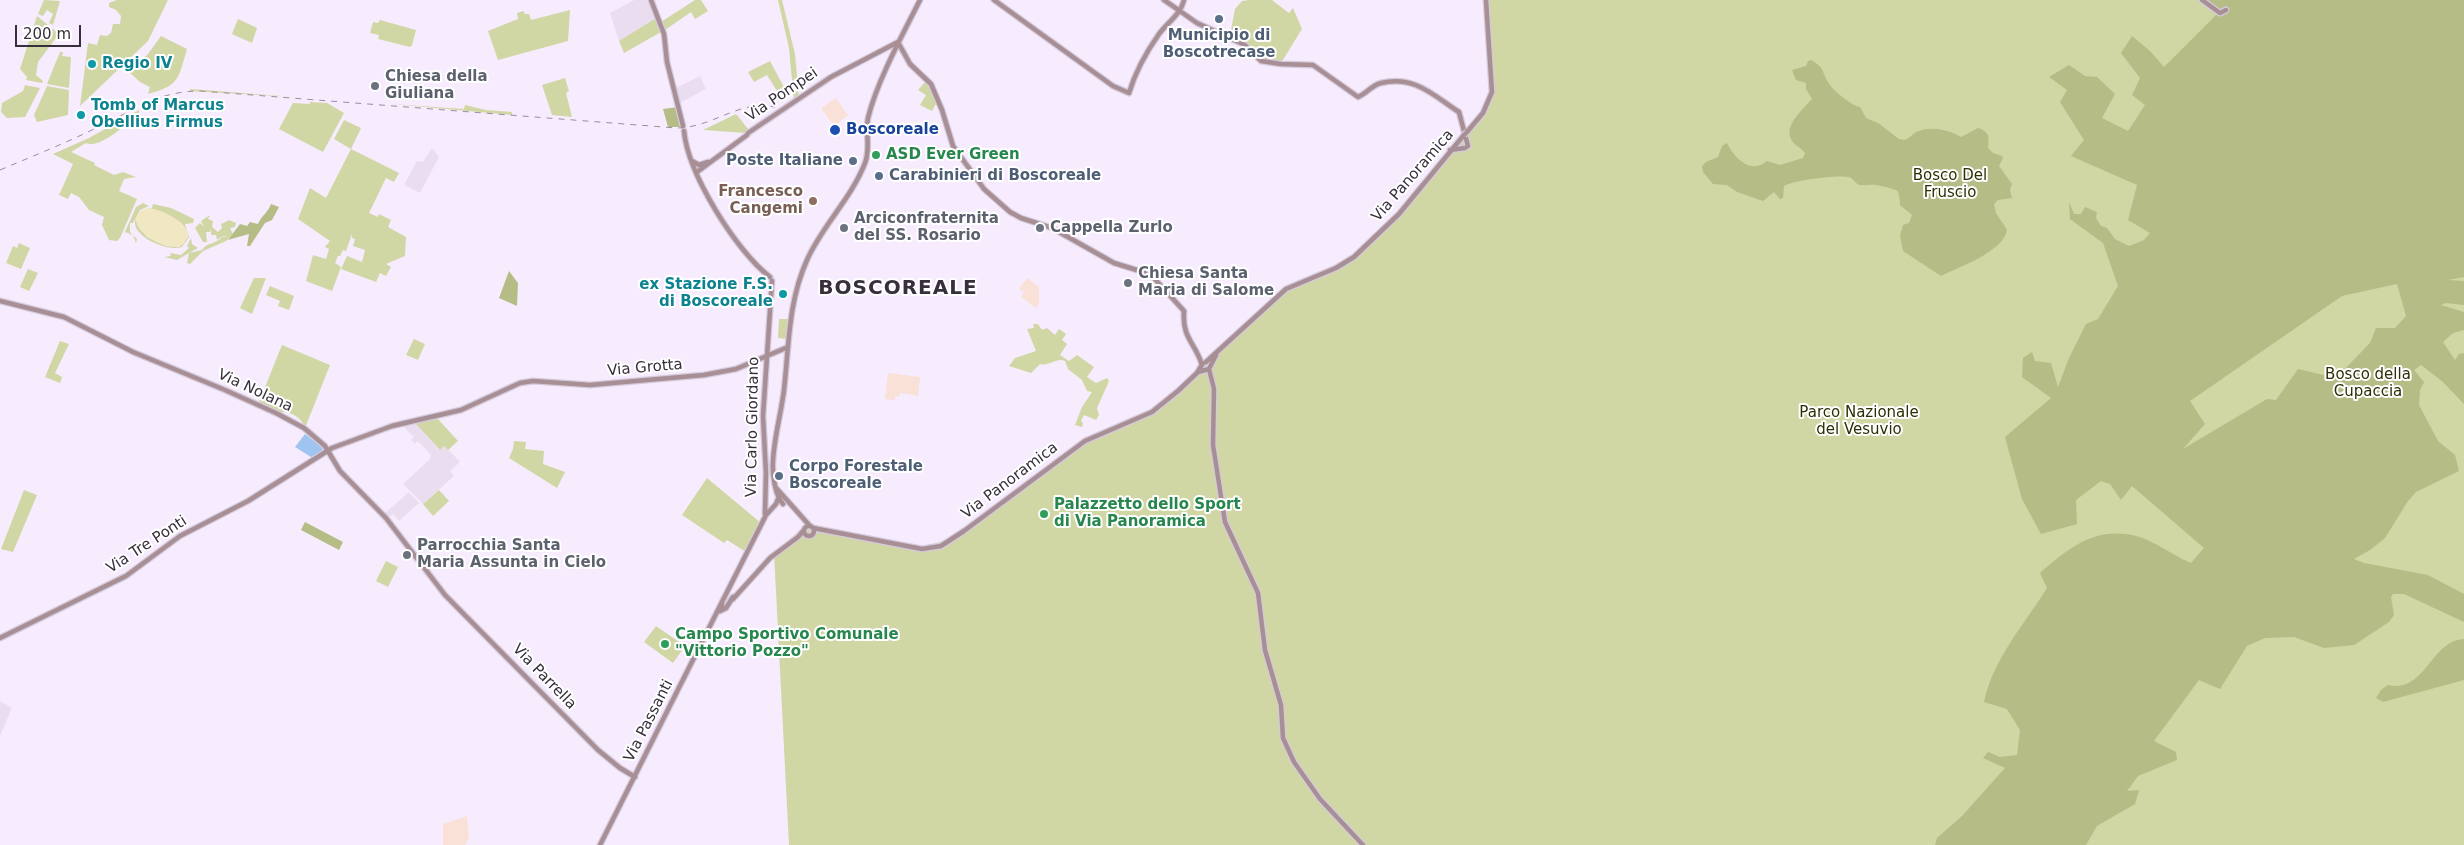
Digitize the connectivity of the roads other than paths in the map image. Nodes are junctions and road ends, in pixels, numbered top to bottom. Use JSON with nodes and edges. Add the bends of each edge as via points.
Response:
{"nodes":[{"id":1,"x":651,"y":0,"type":"edge"},
{"id":2,"x":920,"y":0,"type":"edge"},
{"id":3,"x":994,"y":0,"type":"edge"},
{"id":4,"x":1164,"y":0,"type":"edge"},
{"id":5,"x":1184,"y":0,"type":"edge"},
{"id":6,"x":1486,"y":0,"type":"edge"},
{"id":7,"x":2202,"y":0,"type":"edge"},
{"id":8,"x":1180,"y":10,"type":"junction"},
{"id":9,"x":2226,"y":10,"type":"dead end"},
{"id":10,"x":898,"y":42,"type":"junction"},
{"id":11,"x":1450,"y":150,"type":"junction"},
{"id":12,"x":692,"y":161,"type":"junction"},
{"id":13,"x":712,"y":162,"type":"junction"},
{"id":14,"x":698,"y":174,"type":"junction"},
{"id":15,"x":0,"y":301,"type":"edge"},
{"id":16,"x":788,"y":346,"type":"junction"},
{"id":17,"x":766,"y":354,"type":"junction"},
{"id":18,"x":1205,"y":366,"type":"junction"},
{"id":19,"x":329,"y":451,"type":"junction"},
{"id":20,"x":779,"y":500,"type":"junction"},
{"id":21,"x":790,"y":506,"type":"junction"},
{"id":22,"x":765,"y":515,"type":"junction"},
{"id":23,"x":803,"y":521,"type":"junction"},
{"id":24,"x":811,"y":527,"type":"junction"},
{"id":25,"x":804,"y":530,"type":"junction"},
{"id":26,"x":821,"y":531,"type":"junction"},
{"id":27,"x":810,"y":535,"type":"junction"},
{"id":28,"x":798,"y":537,"type":"junction"},
{"id":29,"x":440,"y":588,"type":"joint"},
{"id":30,"x":731,"y":595,"type":"junction"},
{"id":31,"x":723,"y":600,"type":"junction"},
{"id":32,"x":722,"y":609,"type":"junction"},
{"id":33,"x":716,"y":615,"type":"junction"},
{"id":34,"x":0,"y":638,"type":"edge"},
{"id":35,"x":635,"y":777,"type":"junction"},
{"id":36,"x":601,"y":845,"type":"edge"},
{"id":37,"x":1363,"y":845,"type":"edge"}],
"edges":[{"from":1,"to":12,"type":"street","via":[[664,34],[667,62]]},
{"from":2,"to":10,"type":"street"},
{"from":3,"to":8,"type":"street","via":[[1081,64],[1129,93],[1153,43]]},
{"from":4,"to":8,"type":"street"},
{"from":5,"to":8,"type":"street"},
{"from":6,"to":11,"type":"street","name":"Via Panoramica","via":[[1490,102]]},
{"from":7,"to":9,"type":"street","via":[[2220,13]]},
{"from":8,"to":11,"type":"street","via":[[1197,23],[1244,45],[1261,61],[1313,65],[1358,97],[1379,83],[1405,80],[1418,85],[1459,112],[1468,146]]},
{"from":10,"to":13,"type":"street","name":"Via Pompei","via":[[831,77]]},
{"from":10,"to":16,"type":"street","via":[[868,118],[865,164],[806,261],[793,300]]},
{"from":10,"to":18,"type":"street","via":[[910,64],[931,84],[953,146],[976,181],[1010,212],[1052,228],[1114,263],[1152,277],[1184,311],[1188,341]]},
{"from":11,"to":18,"type":"street","name":"Via Panoramica","via":[[1399,214],[1354,257],[1286,289]]},
{"from":12,"to":13,"type":"street","via":[[699,164]]},
{"from":12,"to":14,"type":"street"},
{"from":13,"to":14,"type":"street","name":"Via Pompei"},
{"from":14,"to":17,"type":"street","name":"Via Carlo Giordano","via":[[737,244],[771,279]]},
{"from":15,"to":19,"type":"street","name":"Via Nolana","via":[[64,317],[134,352],[276,413],[304,428]]},
{"from":16,"to":17,"type":"street","name":"Via Grotta"},
{"from":16,"to":20,"type":"street","name":"Via Panoramica","via":[[772,462]]},
{"from":17,"to":19,"type":"street","name":"Via Grotta","via":[[736,369],[704,375],[590,385],[520,382],[461,410],[398,424]]},
{"from":17,"to":22,"type":"street","name":"Via Carlo Giordano","via":[[763,416]]},
{"from":18,"to":26,"type":"street","name":"Via Panoramica","via":[[1152,412],[1085,441],[941,546],[922,549]]},
{"from":18,"to":37,"type":"street","via":[[1214,389],[1213,445],[1226,522],[1258,593],[1265,650],[1281,705],[1284,741],[1320,800]]},
{"from":19,"to":29,"type":"street","name":"Via Nolana","via":[[340,472],[386,518]]},
{"from":19,"to":34,"type":"street","name":"Via Tre Ponti","via":[[248,501],[180,536],[126,576]]},
{"from":20,"to":21,"type":"street","name":"Via Panoramica"},
{"from":20,"to":21,"type":"street"},
{"from":20,"to":22,"type":"street","name":"Via Passanti"},
{"from":21,"to":23,"type":"street","name":"Via Panoramica"},
{"from":22,"to":30,"type":"street","name":"Via Passanti"},
{"from":23,"to":24,"type":"street","name":"Via Panoramica"},
{"from":23,"to":25,"type":"street"},
{"from":24,"to":25,"type":"street","name":"Via Panoramica"},
{"from":24,"to":26,"type":"street","name":"Via Panoramica"},
{"from":24,"to":27,"type":"street"},
{"from":25,"to":27,"type":"street"},
{"from":25,"to":28,"type":"street","name":"Via Panoramica"},
{"from":26,"to":27,"type":"street","name":"Via Panoramica"},
{"from":27,"to":28,"type":"street","name":"Via Panoramica"},
{"from":28,"to":30,"type":"street","name":"Via Panoramica","via":[[778,551]]},
{"from":29,"to":35,"type":"street","name":"Via Parrella","via":[[598,750]]},
{"from":30,"to":31,"type":"street","name":"Via Passanti"},
{"from":30,"to":32,"type":"street","name":"Via Passanti"},
{"from":31,"to":32,"type":"street","name":"Via Passanti"},
{"from":31,"to":33,"type":"street","name":"Via Passanti"},
{"from":32,"to":33,"type":"street","name":"Via Passanti"},
{"from":33,"to":35,"type":"street","name":"Via Passanti"},
{"from":35,"to":36,"type":"street","name":"Via Passanti"}]}
